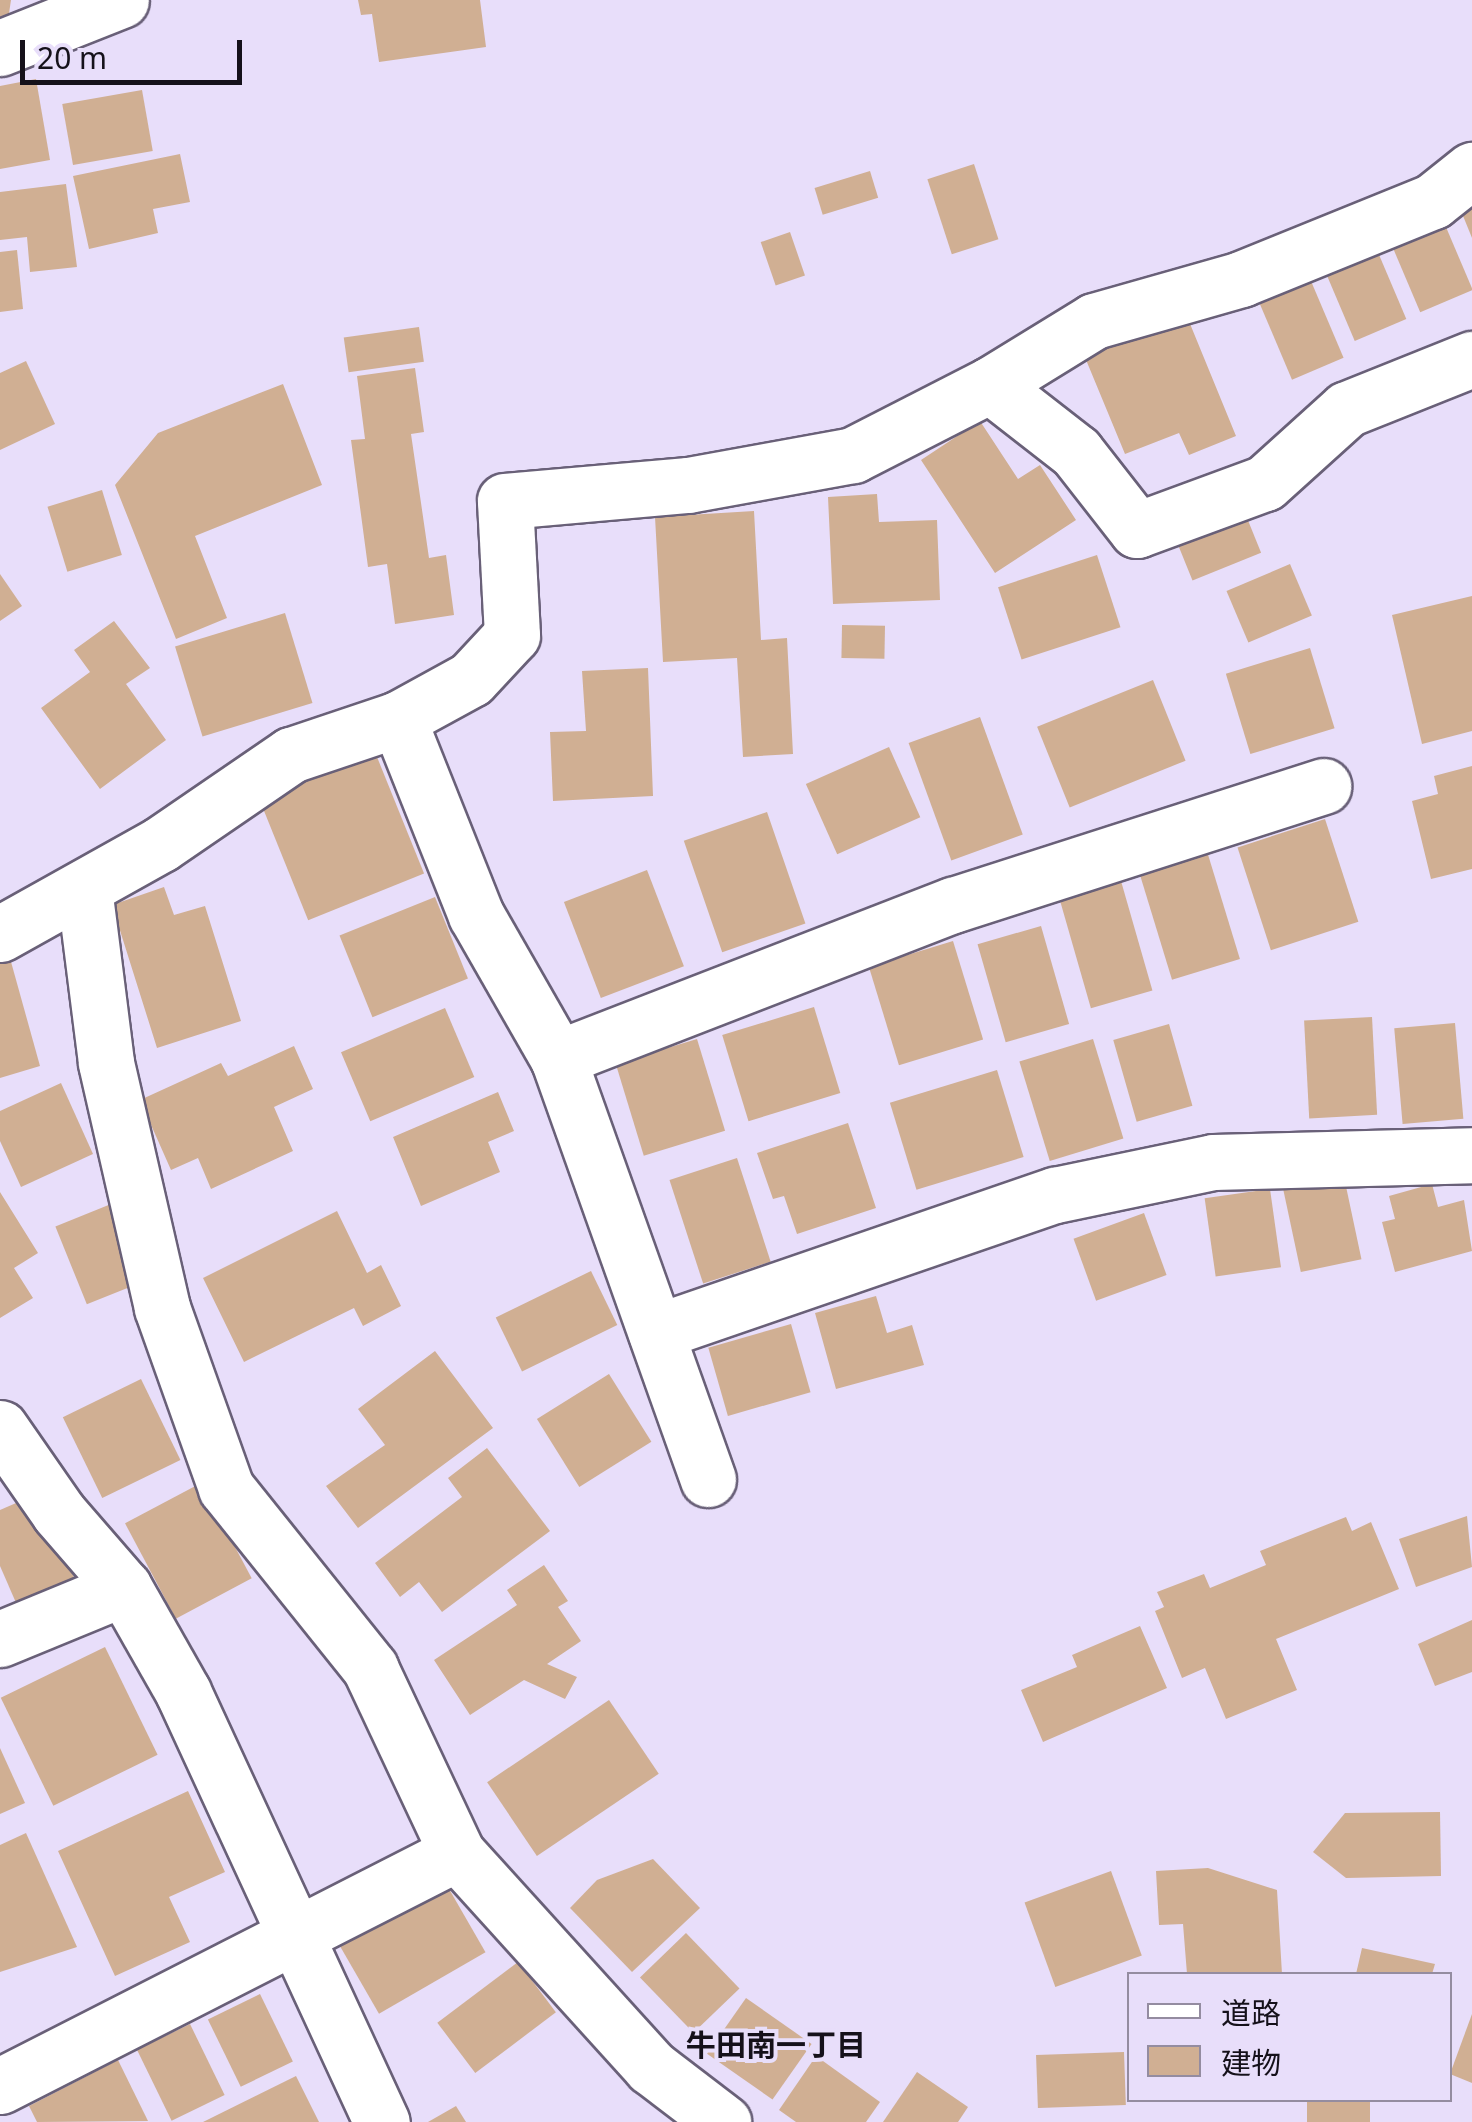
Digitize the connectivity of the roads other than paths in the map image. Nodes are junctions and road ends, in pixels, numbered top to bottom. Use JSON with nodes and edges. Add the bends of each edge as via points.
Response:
{"nodes":[{"id":1,"x":120,"y":0,"type":"edge"},
{"id":2,"x":0,"y":48,"type":"edge"},
{"id":3,"x":1472,"y":170,"type":"edge"},
{"id":4,"x":1472,"y":358,"type":"edge"},
{"id":5,"x":990,"y":385,"type":"junction"},
{"id":6,"x":398,"y":719,"type":"junction"},
{"id":7,"x":1322,"y":786,"type":"dead end"},
{"id":8,"x":84,"y":888,"type":"junction"},
{"id":9,"x":0,"y":934,"type":"edge"},
{"id":10,"x":558,"y":1058,"type":"junction"},
{"id":11,"x":1472,"y":1154,"type":"edge"},
{"id":12,"x":656,"y":1332,"type":"junction"},
{"id":13,"x":0,"y":1428,"type":"edge"},
{"id":14,"x":708,"y":1479,"type":"dead end"},
{"id":15,"x":124,"y":1588,"type":"junction"},
{"id":16,"x":0,"y":1639,"type":"edge"},
{"id":17,"x":457,"y":1852,"type":"junction"},
{"id":18,"x":301,"y":1936,"type":"junction"},
{"id":19,"x":0,"y":2086,"type":"edge"},
{"id":20,"x":382,"y":2122,"type":"edge"},
{"id":21,"x":723,"y":2122,"type":"edge"}],
"edges":[{"from":1,"to":2,"type":"street"},
{"from":3,"to":5,"type":"street","via":[[1432,201],[1241,279],[1094,321]]},
{"from":4,"to":5,"type":"street","via":[[1347,409],[1265,483],[1137,530],[1076,452]]},
{"from":5,"to":6,"type":"street","via":[[853,454],[688,485],[505,501],[512,635],[471,679]]},
{"from":6,"to":8,"type":"street","via":[[291,756]]},
{"from":6,"to":10,"type":"street","via":[[476,916]]},
{"from":7,"to":10,"type":"street","via":[[953,905]]},
{"from":8,"to":9,"type":"street"},
{"from":8,"to":17,"type":"street","via":[[106,1063],[162,1308],[226,1488],[370,1668]]},
{"from":10,"to":12,"type":"street"},
{"from":11,"to":12,"type":"street","via":[[1213,1162],[1055,1196]]},
{"from":12,"to":14,"type":"street"},
{"from":13,"to":15,"type":"street","via":[[59,1513]]},
{"from":15,"to":16,"type":"street"},
{"from":15,"to":18,"type":"street","via":[[184,1692]]},
{"from":17,"to":18,"type":"street"},
{"from":17,"to":21,"type":"street","via":[[651,2067]]},
{"from":18,"to":19,"type":"street"},
{"from":18,"to":20,"type":"street"}]}
